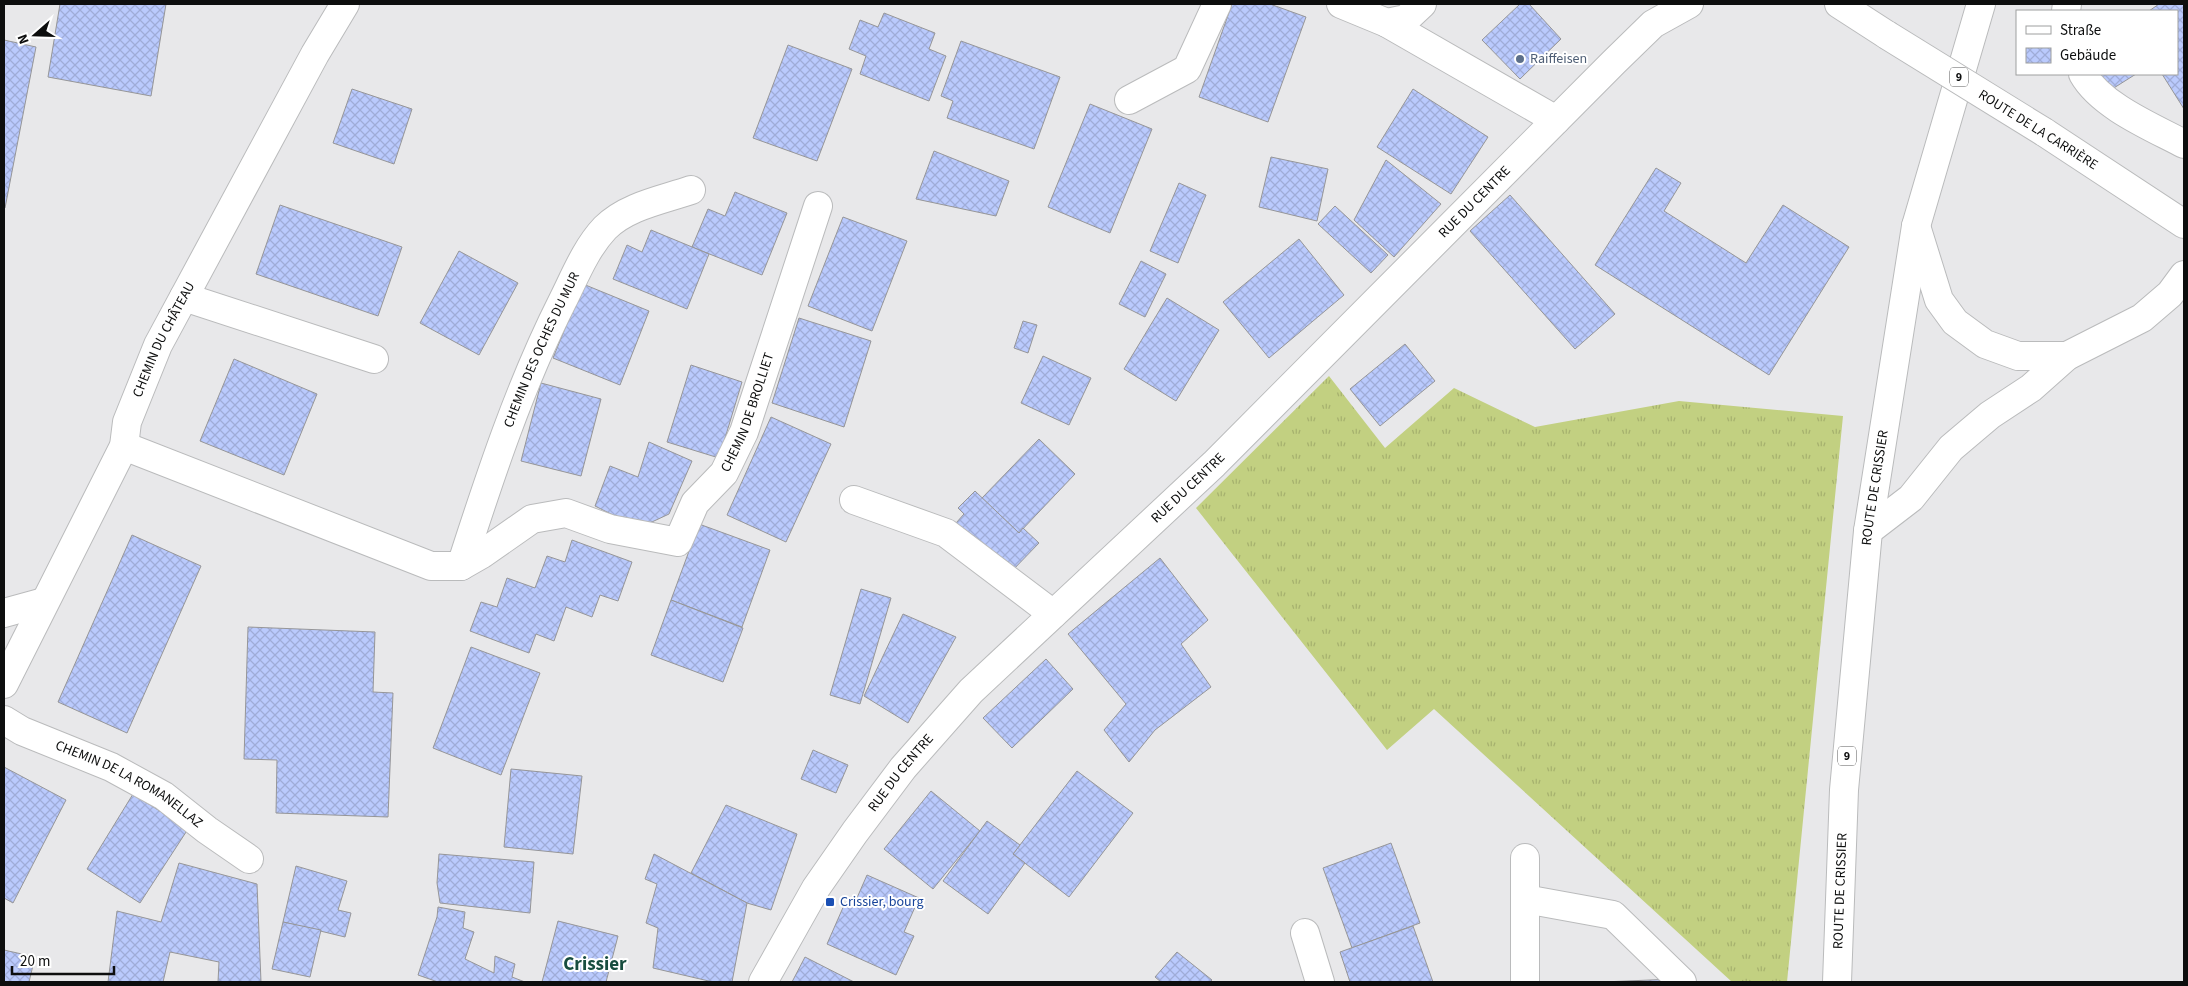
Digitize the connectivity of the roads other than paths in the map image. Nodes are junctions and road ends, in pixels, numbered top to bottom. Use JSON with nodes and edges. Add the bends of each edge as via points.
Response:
{"nodes":[{"id":1,"x":345,"y":4,"type":"edge"},
{"id":2,"x":1217,"y":4,"type":"edge"},
{"id":3,"x":1341,"y":4,"type":"edge"},
{"id":4,"x":1422,"y":4,"type":"edge"},
{"id":5,"x":1689,"y":4,"type":"edge"},
{"id":6,"x":1840,"y":4,"type":"edge"},
{"id":7,"x":1981,"y":4,"type":"edge"},
{"id":8,"x":1660,"y":14,"type":"edge"},
{"id":9,"x":1387,"y":23,"type":"junction"},
{"id":10,"x":2084,"y":75,"type":"edge"},
{"id":11,"x":1129,"y":100,"type":"dead end"},
{"id":12,"x":1556,"y":120,"type":"junction"},
{"id":13,"x":2184,"y":144,"type":"edge"},
{"id":14,"x":691,"y":190,"type":"dead end"},
{"id":15,"x":818,"y":206,"type":"dead end"},
{"id":16,"x":2184,"y":224,"type":"edge"},
{"id":17,"x":1916,"y":226,"type":"junction"},
{"id":18,"x":2184,"y":275,"type":"edge"},
{"id":19,"x":184,"y":297,"type":"junction"},
{"id":20,"x":2067,"y":356,"type":"junction"},
{"id":21,"x":374,"y":359,"type":"dead end"},
{"id":22,"x":124,"y":446,"type":"junction"},
{"id":23,"x":854,"y":500,"type":"dead end"},
{"id":24,"x":1868,"y":531,"type":"junction"},
{"id":25,"x":460,"y":566,"type":"junction"},
{"id":26,"x":44,"y":602,"type":"junction"},
{"id":27,"x":4,"y":612,"type":"edge"},
{"id":28,"x":1053,"y":614,"type":"junction"},
{"id":29,"x":10,"y":648,"type":"edge"},
{"id":30,"x":4,"y":684,"type":"edge"},
{"id":31,"x":4,"y":720,"type":"edge"},
{"id":32,"x":1525,"y":858,"type":"dead end"},
{"id":33,"x":249,"y":859,"type":"dead end"},
{"id":34,"x":1525,"y":899,"type":"junction"},
{"id":35,"x":1305,"y":933,"type":"dead end"},
{"id":36,"x":763,"y":982,"type":"edge"},
{"id":37,"x":1320,"y":982,"type":"edge"},
{"id":38,"x":1524,"y":982,"type":"edge"},
{"id":39,"x":1682,"y":982,"type":"edge"},
{"id":40,"x":1837,"y":982,"type":"edge"}],
"edges":[{"from":1,"to":19,"type":"street","name":"CHEMIN DU CHÂTEAU"},
{"from":2,"to":11,"type":"street","via":[[1187,69]]},
{"from":3,"to":9,"type":"street"},
{"from":4,"to":9,"type":"street","via":[[1406,19]]},
{"from":5,"to":8,"type":"street","name":"RUE DU CENTRE"},
{"from":6,"to":16,"type":"street","name":"ROUTE DE LA CARRIÈRE","bridge":true},
{"from":7,"to":17,"type":"street","name":"ROUTE DE CRISSIER","number":"9"},
{"from":8,"to":12,"type":"street","name":"RUE DU CENTRE"},
{"from":9,"to":12,"type":"street"},
{"from":10,"to":13,"type":"street","via":[[2103,96],[2130,116]]},
{"from":12,"to":28,"type":"street","name":"RUE DU CENTRE","via":[[1214,464]]},
{"from":14,"to":25,"type":"street","name":"CHEMIN DES OCHES DU MUR","via":[[628,211],[605,228],[586,254],[547,332],[501,442]]},
{"from":15,"to":25,"type":"street","name":"CHEMIN DE BROLLIET","via":[[744,432],[724,473],[695,503],[678,542],[610,529],[566,513],[532,519]]},
{"from":17,"to":20,"type":"street","via":[[1939,300],[1956,322],[1985,344],[2018,356]]},
{"from":17,"to":24,"type":"street","name":"ROUTE DE CRISSIER","number":"9"},
{"from":18,"to":20,"type":"street","via":[[2170,294],[2142,318]]},
{"from":19,"to":21,"type":"street"},
{"from":19,"to":22,"type":"street","name":"CHEMIN DU CHÂTEAU","via":[[158,345],[127,422]]},
{"from":20,"to":24,"type":"street","via":[[2031,388],[1990,415],[1951,448],[1911,498]]},
{"from":22,"to":25,"type":"street","via":[[432,566]]},
{"from":22,"to":26,"type":"street","name":"CHEMIN DU CHÂTEAU"},
{"from":23,"to":28,"type":"street","via":[[946,533]]},
{"from":24,"to":40,"type":"street","name":"ROUTE DE CRISSIER","number":"9","via":[[1844,790]]},
{"from":26,"to":27,"type":"street"},
{"from":26,"to":29,"type":"street","name":"CHEMIN DU CHÂTEAU"},
{"from":28,"to":36,"type":"street","name":"RUE DU CENTRE","via":[[971,691],[903,768],[816,888]]},
{"from":29,"to":30,"type":"street","name":"CHEMIN DU CHÂTEAU"},
{"from":31,"to":33,"type":"street","name":"CHEMIN DE LA ROMANELLAZ","via":[[111,767],[164,796]]},
{"from":32,"to":34,"type":"street"},
{"from":34,"to":38,"type":"street"},
{"from":34,"to":39,"type":"street","via":[[1613,915]]},
{"from":35,"to":37,"type":"street"}]}
